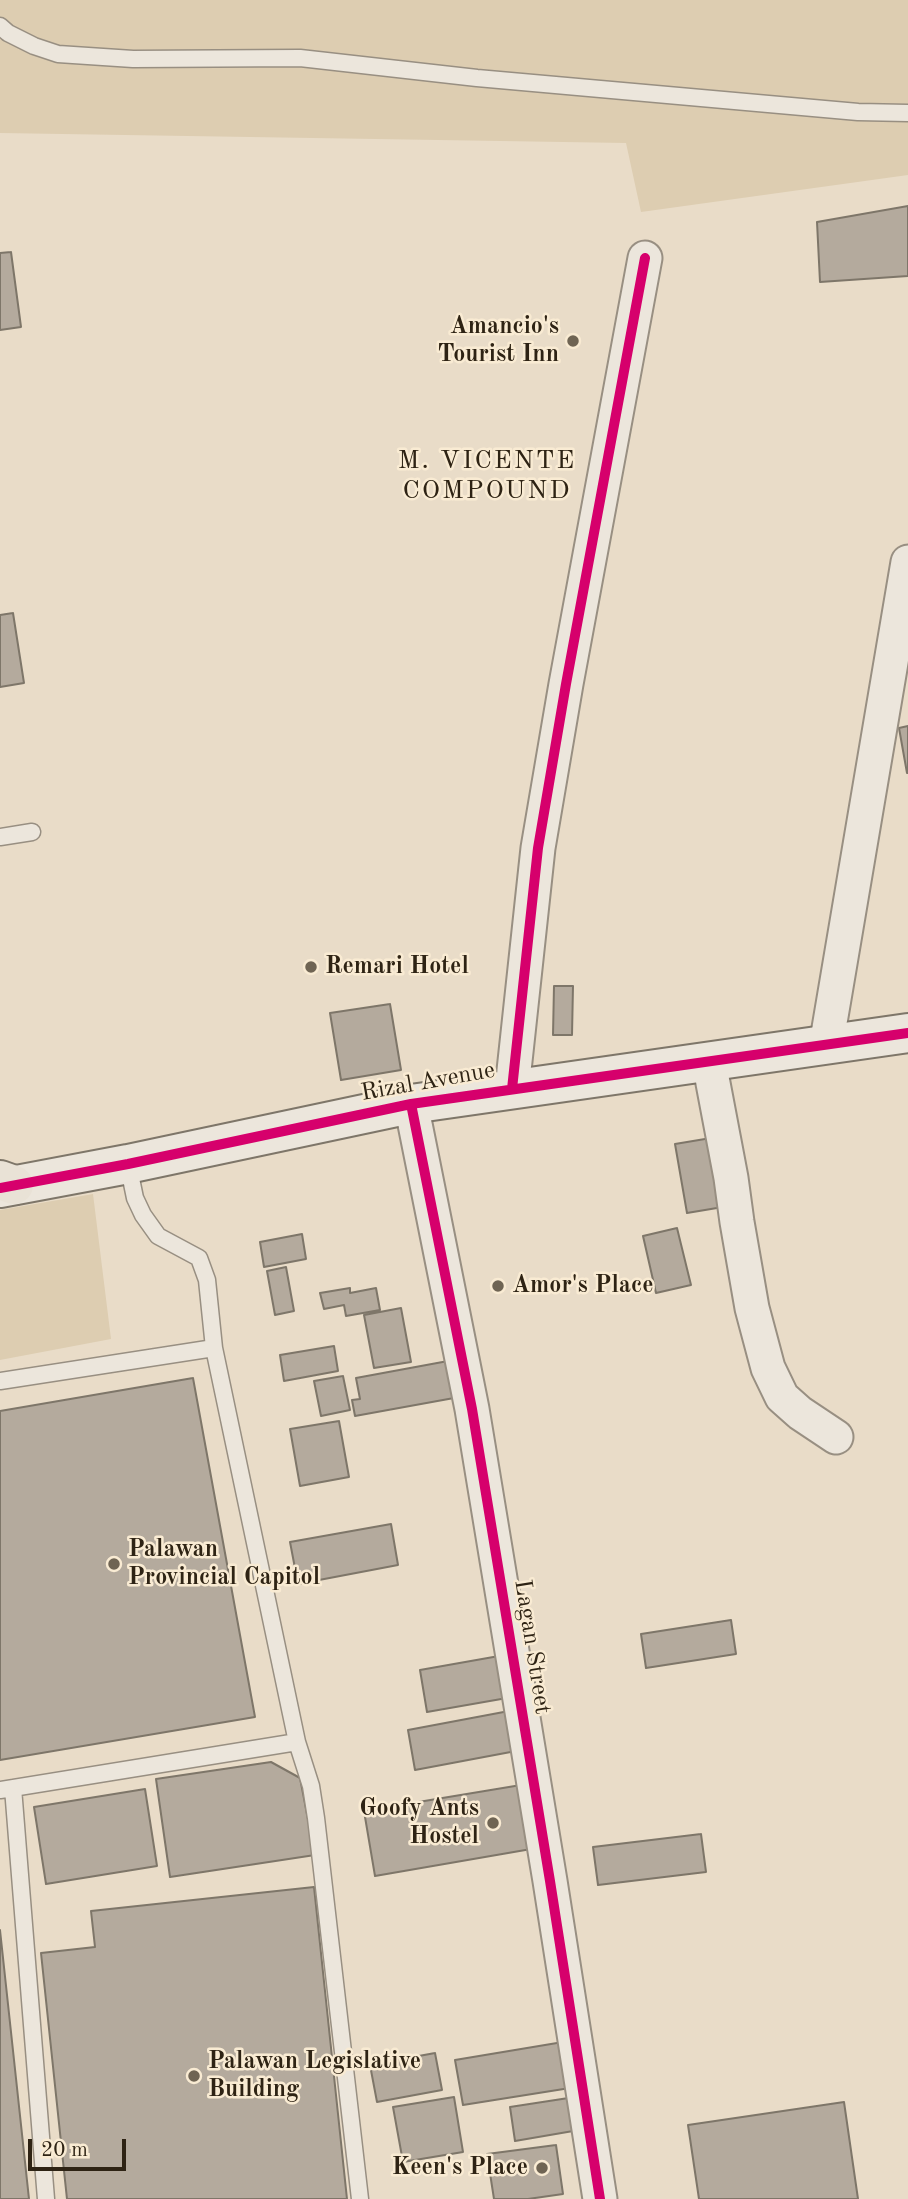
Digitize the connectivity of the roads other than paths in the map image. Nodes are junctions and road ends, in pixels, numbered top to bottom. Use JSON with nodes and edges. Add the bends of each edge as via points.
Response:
{"nodes":[{"id":1,"x":0,"y":26,"type":"edge"},
{"id":2,"x":908,"y":113,"type":"edge"},
{"id":3,"x":645,"y":258,"type":"dead end"},
{"id":4,"x":907,"y":578,"type":"edge"},
{"id":5,"x":32,"y":832,"type":"dead end"},
{"id":6,"x":0,"y":836,"type":"edge"},
{"id":7,"x":908,"y":1033,"type":"edge"},
{"id":8,"x":826,"y":1046,"type":"junction"},
{"id":9,"x":709,"y":1062,"type":"junction"},
{"id":10,"x":512,"y":1089,"type":"junction"},
{"id":11,"x":411,"y":1104,"type":"junction"},
{"id":12,"x":128,"y":1164,"type":"junction"},
{"id":13,"x":5,"y":1184,"type":"edge"},
{"id":14,"x":215,"y":1348,"type":"junction"},
{"id":15,"x":0,"y":1381,"type":"edge"},
{"id":16,"x":836,"y":1437,"type":"dead end"},
{"id":17,"x":297,"y":1742,"type":"junction"},
{"id":18,"x":6,"y":1789,"type":"edge"},
{"id":19,"x":46,"y":2199,"type":"edge"},
{"id":20,"x":360,"y":2199,"type":"edge"},
{"id":21,"x":600,"y":2199,"type":"edge"}],
"edges":[{"from":1,"to":2,"type":"lane","via":[[58,54],[133,60],[300,58],[477,78]]},
{"from":3,"to":10,"type":"street","via":[[538,848]]},
{"from":4,"to":8,"type":"street"},
{"from":5,"to":6,"type":"lane"},
{"from":7,"to":8,"type":"street","name":"Rizal Avenue"},
{"from":8,"to":9,"type":"street","name":"Rizal Avenue"},
{"from":9,"to":10,"type":"street","name":"Rizal Avenue"},
{"from":9,"to":16,"type":"street","via":[[747,1281],[768,1368],[782,1397]]},
{"from":10,"to":11,"type":"street","name":"Rizal Avenue"},
{"from":11,"to":12,"type":"street","name":"Rizal Avenue"},
{"from":11,"to":21,"type":"street","name":"Lagan Street","via":[[472,1409]]},
{"from":12,"to":13,"type":"street","name":"Rizal Avenue"},
{"from":12,"to":14,"type":"lane","via":[[135,1198],[158,1236],[188,1250],[203,1266]]},
{"from":14,"to":15,"type":"lane"},
{"from":14,"to":17,"type":"lane"},
{"from":17,"to":18,"type":"lane"},
{"from":17,"to":20,"type":"lane","via":[[317,1818]]},
{"from":18,"to":19,"type":"lane"}]}
